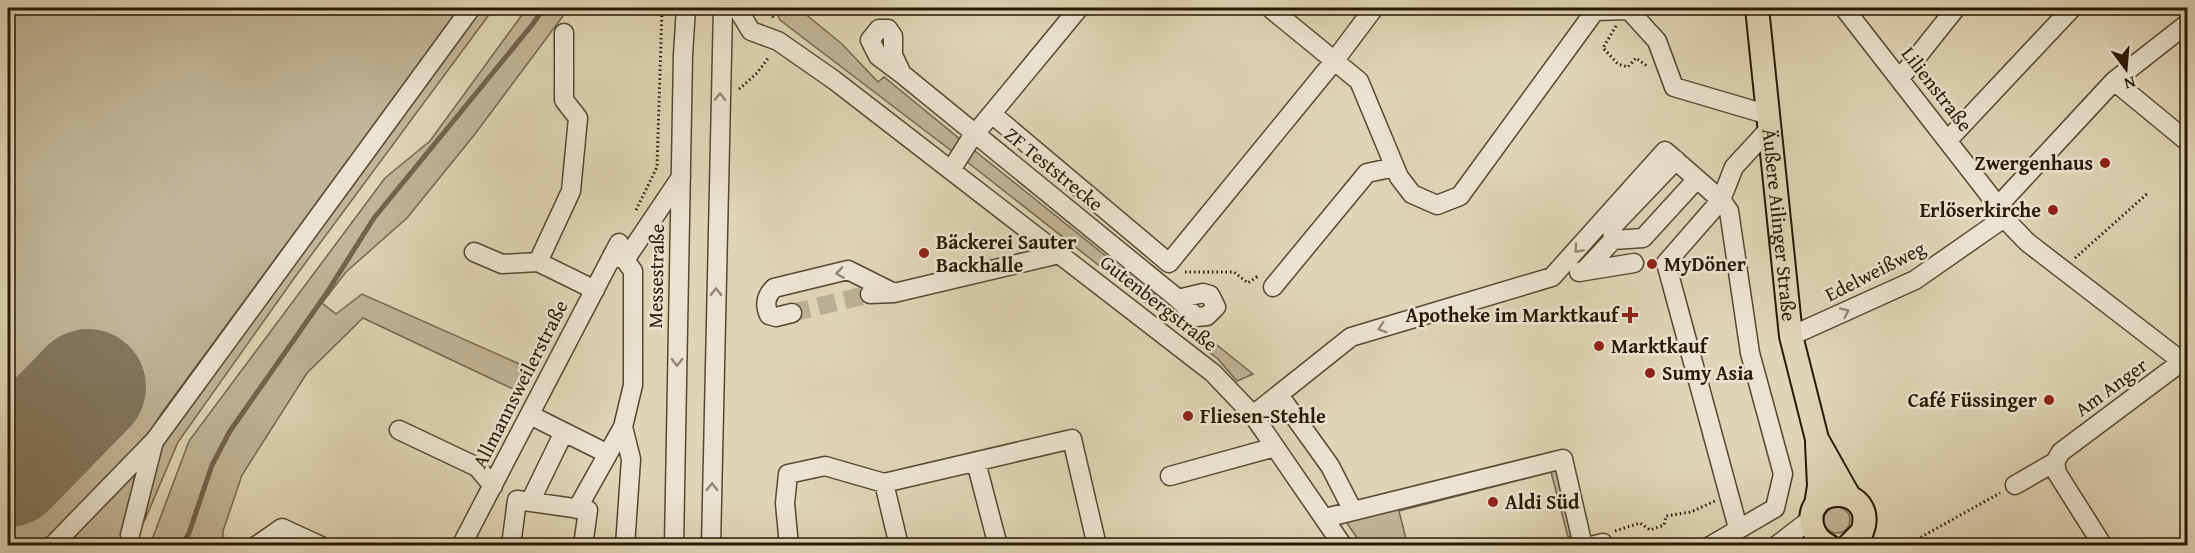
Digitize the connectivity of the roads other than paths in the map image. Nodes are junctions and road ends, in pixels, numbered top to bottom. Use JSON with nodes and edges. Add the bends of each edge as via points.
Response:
{"nodes":[{"id":1,"x":471,"y":8,"type":"edge"},
{"id":2,"x":686,"y":8,"type":"edge"},
{"id":3,"x":723,"y":8,"type":"edge"},
{"id":4,"x":737,"y":8,"type":"edge"},
{"id":5,"x":1079,"y":8,"type":"edge"},
{"id":6,"x":1270,"y":8,"type":"edge"},
{"id":7,"x":1374,"y":8,"type":"edge"},
{"id":8,"x":1757,"y":8,"type":"edge"},
{"id":9,"x":1844,"y":8,"type":"edge"},
{"id":10,"x":1956,"y":8,"type":"edge"},
{"id":11,"x":2072,"y":8,"type":"edge"},
{"id":12,"x":1628,"y":10,"type":"edge"},
{"id":13,"x":2187,"y":23,"type":"edge"},
{"id":14,"x":564,"y":33,"type":"dead end"},
{"id":15,"x":1335,"y":60,"type":"junction"},
{"id":16,"x":902,"y":74,"type":"dead end"},
{"id":17,"x":1900,"y":77,"type":"junction"},
{"id":18,"x":2114,"y":81,"type":"junction"},
{"id":19,"x":992,"y":114,"type":"junction"},
{"id":20,"x":1770,"y":121,"type":"junction"},
{"id":21,"x":975,"y":134,"type":"junction"},
{"id":22,"x":1948,"y":140,"type":"junction"},
{"id":23,"x":2187,"y":142,"type":"edge"},
{"id":24,"x":1395,"y":167,"type":"junction"},
{"id":25,"x":951,"y":170,"type":"junction"},
{"id":26,"x":1687,"y":170,"type":"junction"},
{"id":27,"x":681,"y":177,"type":"junction"},
{"id":28,"x":1721,"y":200,"type":"junction"},
{"id":29,"x":2001,"y":212,"type":"junction"},
{"id":30,"x":1620,"y":239,"type":"junction"},
{"id":31,"x":474,"y":252,"type":"dead end"},
{"id":32,"x":619,"y":252,"type":"junction"},
{"id":33,"x":1059,"y":254,"type":"junction"},
{"id":34,"x":538,"y":261,"type":"junction"},
{"id":35,"x":1634,"y":263,"type":"dead end"},
{"id":36,"x":1584,"y":271,"type":"junction"},
{"id":37,"x":1552,"y":277,"type":"junction"},
{"id":38,"x":1273,"y":287,"type":"road end"},
{"id":39,"x":595,"y":290,"type":"junction"},
{"id":40,"x":894,"y":293,"type":"junction"},
{"id":41,"x":870,"y":294,"type":"tunnel mouth"},
{"id":42,"x":1178,"y":299,"type":"dead end"},
{"id":43,"x":792,"y":313,"type":"tunnel mouth"},
{"id":44,"x":1791,"y":336,"type":"junction"},
{"id":45,"x":2186,"y":362,"type":"edge"},
{"id":46,"x":1279,"y":395,"type":"junction"},
{"id":47,"x":530,"y":414,"type":"junction"},
{"id":48,"x":1253,"y":415,"type":"junction"},
{"id":49,"x":624,"y":427,"type":"junction"},
{"id":50,"x":399,"y":430,"type":"dead end"},
{"id":51,"x":564,"y":432,"type":"junction"},
{"id":52,"x":1817,"y":439,"type":"junction"},
{"id":53,"x":155,"y":440,"type":"junction"},
{"id":54,"x":1275,"y":447,"type":"junction"},
{"id":55,"x":608,"y":454,"type":"junction"},
{"id":56,"x":2058,"y":457,"type":"junction"},
{"id":57,"x":976,"y":462,"type":"junction"},
{"id":58,"x":1170,"y":476,"type":"dead end"},
{"id":59,"x":884,"y":483,"type":"junction"},
{"id":60,"x":2014,"y":485,"type":"road end"},
{"id":61,"x":493,"y":486,"type":"junction"},
{"id":62,"x":1849,"y":496,"type":"junction"},
{"id":63,"x":530,"y":502,"type":"junction"},
{"id":64,"x":577,"y":509,"type":"junction"},
{"id":65,"x":1353,"y":511,"type":"junction"},
{"id":66,"x":1814,"y":512,"type":"junction"},
{"id":67,"x":1325,"y":518,"type":"junction"},
{"id":68,"x":1738,"y":528,"type":"junction"},
{"id":69,"x":130,"y":535,"type":"dead end"},
{"id":70,"x":1877,"y":538,"type":"edge"},
{"id":71,"x":1831,"y":545,"type":"edge"},
{"id":72,"x":52,"y":546,"type":"edge"},
{"id":73,"x":256,"y":546,"type":"edge"},
{"id":74,"x":321,"y":546,"type":"edge"},
{"id":75,"x":461,"y":546,"type":"edge"},
{"id":76,"x":511,"y":546,"type":"edge"},
{"id":77,"x":583,"y":546,"type":"edge"},
{"id":78,"x":625,"y":546,"type":"edge"},
{"id":79,"x":674,"y":546,"type":"edge"},
{"id":80,"x":711,"y":546,"type":"edge"},
{"id":81,"x":789,"y":546,"type":"edge"},
{"id":82,"x":899,"y":546,"type":"edge"},
{"id":83,"x":998,"y":546,"type":"edge"},
{"id":84,"x":1097,"y":546,"type":"edge"},
{"id":85,"x":1343,"y":546,"type":"edge"},
{"id":86,"x":1583,"y":546,"type":"edge"},
{"id":87,"x":1710,"y":546,"type":"edge"},
{"id":88,"x":1776,"y":546,"type":"edge"},
{"id":89,"x":2103,"y":546,"type":"edge"}],
"edges":[{"from":1,"to":53,"type":"street"},
{"from":2,"to":27,"type":"street","name":"Messestraße"},
{"from":80,"to":3,"type":"street","one_way":true},
{"from":4,"to":25,"type":"street","name":"Gutenbergstraße","via":[[751,31],[778,41]]},
{"from":5,"to":19,"type":"street"},
{"from":6,"to":15,"type":"street"},
{"from":7,"to":15,"type":"street"},
{"from":8,"to":20,"type":"main road","name":"Äußere Ailinger Straße"},
{"from":9,"to":17,"type":"street","name":"Lilienstraße"},
{"from":10,"to":17,"type":"street"},
{"from":11,"to":22,"type":"street"},
{"from":12,"to":20,"type":"street","via":[[1657,41],[1674,87]]},
{"from":12,"to":24,"type":"street","via":[[1595,11],[1460,196],[1437,205],[1428,203],[1412,194]]},
{"from":13,"to":18,"type":"street","name":"Edelweißweg"},
{"from":14,"to":34,"type":"street","via":[[564,100],[578,118],[571,191]]},
{"from":15,"to":19,"type":"street","via":[[1169,263]]},
{"from":15,"to":24,"type":"street","via":[[1359,81]]},
{"from":16,"to":21,"type":"street","name":"ZF Teststrecke"},
{"from":17,"to":22,"type":"street","name":"Lilienstraße"},
{"from":18,"to":23,"type":"street"},
{"from":18,"to":29,"type":"street","name":"Edelweißweg"},
{"from":19,"to":21,"type":"street"},
{"from":20,"to":28,"type":"street","via":[[1734,167]]},
{"from":20,"to":44,"type":"main road","name":"Äußere Ailinger Straße"},
{"from":21,"to":25,"type":"street"},
{"from":21,"to":42,"type":"street","name":"ZF Teststrecke"},
{"from":22,"to":29,"type":"street","name":"Lilienstraße"},
{"from":24,"to":38,"type":"street","via":[[1367,173]]},
{"from":25,"to":33,"type":"street","name":"Gutenbergstraße"},
{"from":26,"to":28,"type":"street"},
{"from":26,"to":30,"type":"street","via":[[1643,238]]},
{"from":26,"to":30,"type":"street","via":[[1612,227]]},
{"from":26,"to":37,"type":"street","one_way":true,"via":[[1665,151]]},
{"from":27,"to":32,"type":"street","name":"Allmannsweilerstraße"},
{"from":27,"to":79,"type":"street","name":"Messestraße","one_way":true},
{"from":28,"to":68,"type":"street","via":[[1666,263]]},
{"from":28,"to":68,"type":"street","via":[[1729,211],[1750,353],[1783,474],[1775,508]]},
{"from":44,"to":29,"type":"street","name":"Edelweißweg","one_way":true,"via":[[1915,280]]},
{"from":29,"to":45,"type":"street","name":"Lilienstraße","via":[[2027,242]]},
{"from":30,"to":36,"type":"street"},
{"from":31,"to":34,"type":"street","via":[[502,264]]},
{"from":32,"to":39,"type":"street","name":"Allmannsweilerstraße"},
{"from":32,"to":49,"type":"street","via":[[633,271],[633,385]]},
{"from":33,"to":40,"type":"street"},
{"from":33,"to":48,"type":"street","name":"Gutenbergstraße","via":[[1213,373]]},
{"from":34,"to":39,"type":"street"},
{"from":35,"to":36,"type":"street"},
{"from":36,"to":37,"type":"street"},
{"from":37,"to":46,"type":"street","one_way":true,"via":[[1351,338]]},
{"from":39,"to":47,"type":"street","name":"Allmannsweilerstraße"},
{"from":40,"to":41,"type":"street"},
{"from":40,"to":43,"type":"street","one_way":true,"via":[[848,270],[774,288],[766,301],[769,315]]},
{"from":44,"to":52,"type":"main road","name":"Äußere Ailinger Straße"},
{"from":45,"to":56,"type":"street","name":"Am Anger"},
{"from":46,"to":48,"type":"street"},
{"from":46,"to":65,"type":"street","via":[[1330,466]]},
{"from":47,"to":51,"type":"street"},
{"from":47,"to":61,"type":"street","name":"Allmannsweilerstraße"},
{"from":48,"to":54,"type":"street","name":"Gutenbergstraße"},
{"from":49,"to":55,"type":"street"},
{"from":49,"to":78,"type":"street","via":[[631,459]]},
{"from":50,"to":61,"type":"street","via":[[477,467]]},
{"from":51,"to":55,"type":"street"},
{"from":51,"to":63,"type":"street"},
{"from":52,"to":62,"type":"main road","name":"Äußere Ailinger Straße"},
{"from":52,"to":66,"type":"main road","name":"Äußere Ailinger Straße","via":[[1819,486]]},
{"from":53,"to":69,"type":"street"},
{"from":53,"to":72,"type":"street"},
{"from":54,"to":58,"type":"street"},
{"from":54,"to":67,"type":"street","name":"Gutenbergstraße"},
{"from":55,"to":64,"type":"street"},
{"from":56,"to":60,"type":"street","name":"Am Anger"},
{"from":56,"to":89,"type":"street","via":[[2057,473]]},
{"from":57,"to":59,"type":"street"},
{"from":57,"to":83,"type":"street"},
{"from":57,"to":84,"type":"street","via":[[1072,439]]},
{"from":59,"to":81,"type":"street","via":[[825,466],[788,474],[785,503]]},
{"from":59,"to":82,"type":"street"},
{"from":61,"to":75,"type":"street","name":"Allmannsweilerstraße"},
{"from":62,"to":66,"type":"main road","via":[[1830,495]]},
{"from":62,"to":70,"type":"main road","name":"Äußere Ailinger Straße","via":[[1860,506]]},
{"from":63,"to":64,"type":"street"},
{"from":63,"to":76,"type":"street","via":[[517,500]]},
{"from":64,"to":77,"type":"street","via":[[588,510]]},
{"from":65,"to":67,"type":"street"},
{"from":65,"to":86,"type":"street","via":[[1563,459]]},
{"from":66,"to":71,"type":"main road","via":[[1815,533]]},
{"from":66,"to":88,"type":"street"},
{"from":67,"to":85,"type":"street","name":"Gutenbergstraße"},
{"from":68,"to":87,"type":"street"},
{"from":70,"to":71,"type":"main road","via":[[1860,536]]},
{"from":73,"to":74,"type":"street","via":[[282,528]]}]}
